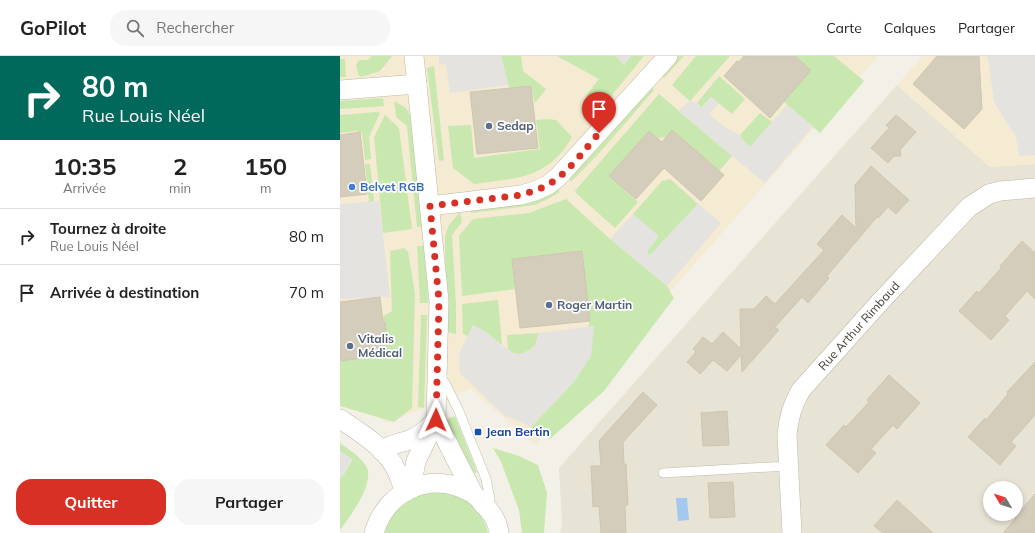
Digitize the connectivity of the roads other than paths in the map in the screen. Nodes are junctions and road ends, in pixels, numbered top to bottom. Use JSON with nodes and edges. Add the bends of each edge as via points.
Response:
{"nodes":[{"id":1,"x":414,"y":56,"type":"edge"},
{"id":2,"x":668,"y":56,"type":"edge"},
{"id":3,"x":417,"y":84,"type":"junction"},
{"id":4,"x":340,"y":90,"type":"edge"},
{"id":5,"x":1035,"y":188,"type":"edge"},
{"id":6,"x":430,"y":206,"type":"junction"},
{"id":7,"x":437,"y":374,"type":"junction"},
{"id":8,"x":340,"y":419,"type":"edge"},
{"id":9,"x":436,"y":420,"type":"junction"},
{"id":10,"x":382,"y":451,"type":"junction"},
{"id":11,"x":788,"y":466,"type":"junction"},
{"id":12,"x":663,"y":473,"type":"dead end"},
{"id":13,"x":408,"y":490,"type":"junction"},
{"id":14,"x":473,"y":494,"type":"junction"},
{"id":15,"x":489,"y":510,"type":"junction"},
{"id":16,"x":374,"y":533,"type":"edge"},
{"id":17,"x":499,"y":533,"type":"edge"},
{"id":18,"x":792,"y":533,"type":"edge"}],
"edges":[{"from":1,"to":3,"type":"street"},
{"from":2,"to":6,"type":"street","via":[[568,168],[548,185],[521,195]]},
{"from":3,"to":4,"type":"street"},
{"from":3,"to":6,"type":"street"},
{"from":5,"to":11,"type":"street","name":"Rue Arthur Rimbaud","via":[[989,194],[969,207],[813,376],[792,405],[787,435]]},
{"from":6,"to":7,"type":"street","via":[[439,301]]},
{"from":7,"to":9,"type":"street"},
{"from":7,"to":15,"type":"lane","via":[[445,383],[458,409],[486,479],[490,499]]},
{"from":8,"to":10,"type":"street"},
{"from":9,"to":10,"type":"street","via":[[420,435],[389,445]]},
{"from":9,"to":13,"type":"street","via":[[416,462]]},
{"from":9,"to":14,"type":"street"},
{"from":10,"to":13,"type":"street"},
{"from":11,"to":12,"type":"lane"},
{"from":11,"to":18,"type":"street","name":"Rue Arthur Rimbaud"},
{"from":13,"to":14,"type":"street","via":[[428,483],[448,484]]},
{"from":13,"to":16,"type":"street","via":[[396,497],[378,520]]},
{"from":14,"to":15,"type":"street"},
{"from":15,"to":17,"type":"street"}]}
